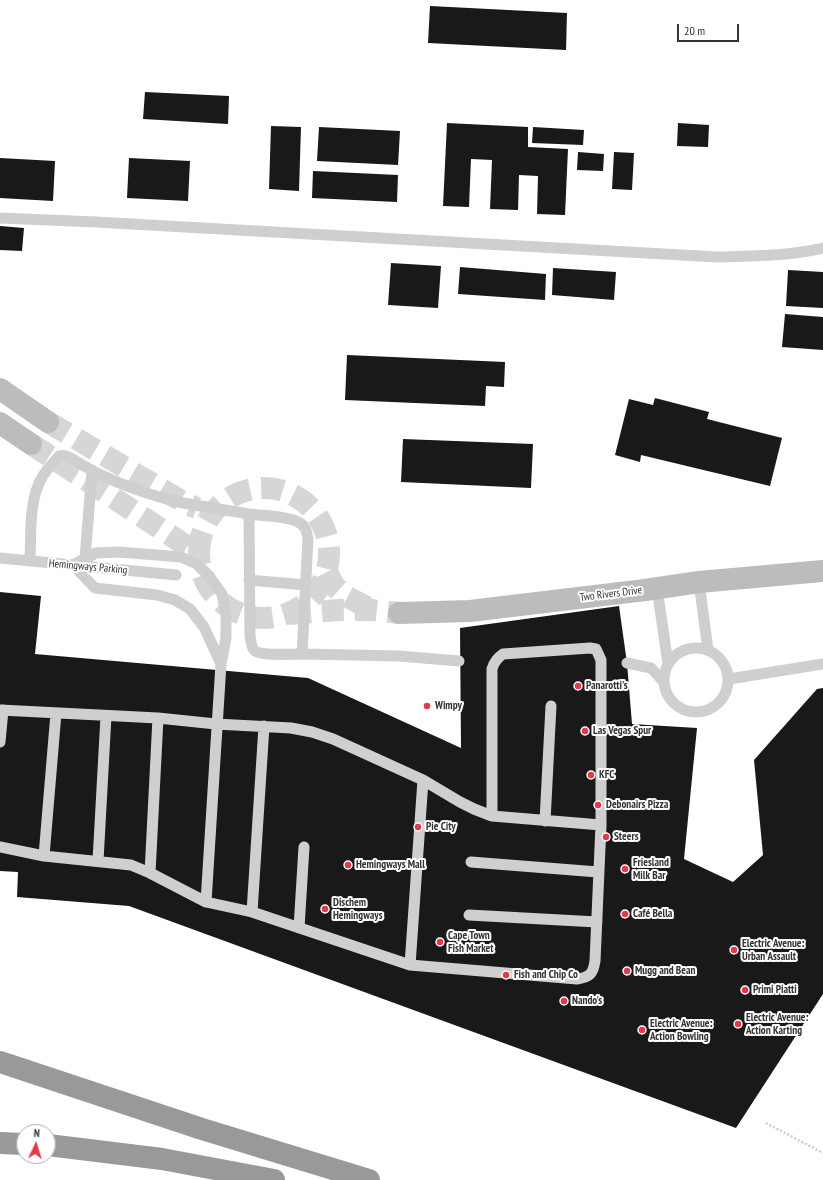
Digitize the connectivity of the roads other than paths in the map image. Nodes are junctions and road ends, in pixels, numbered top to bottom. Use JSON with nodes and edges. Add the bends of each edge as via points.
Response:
{"nodes":[{"id":1,"x":0,"y":218,"type":"edge"},
{"id":2,"x":823,"y":248,"type":"edge"},
{"id":3,"x":0,"y":389,"type":"edge"},
{"id":4,"x":48,"y":422,"type":"tunnel mouth"},
{"id":5,"x":0,"y":423,"type":"edge"},
{"id":6,"x":31,"y":444,"type":"tunnel mouth"},
{"id":7,"x":92,"y":470,"type":"junction"},
{"id":8,"x":249,"y":514,"type":"junction"},
{"id":9,"x":0,"y":558,"type":"edge"},
{"id":10,"x":85,"y":559,"type":"junction"},
{"id":11,"x":30,"y":561,"type":"junction"},
{"id":12,"x":73,"y":565,"type":"junction"},
{"id":13,"x":823,"y":571,"type":"edge"},
{"id":14,"x":176,"y":575,"type":"dead end"},
{"id":15,"x":249,"y":580,"type":"junction"},
{"id":16,"x":699,"y":582,"type":"junction"},
{"id":17,"x":306,"y":584,"type":"junction"},
{"id":18,"x":657,"y":588,"type":"junction"},
{"id":19,"x":399,"y":613,"type":"tunnel mouth"},
{"id":20,"x":708,"y":650,"type":"junction"},
{"id":21,"x":302,"y":654,"type":"junction"},
{"id":22,"x":459,"y":662,"type":"dead end"},
{"id":23,"x":627,"y":663,"type":"dead end"},
{"id":24,"x":220,"y":664,"type":"junction"},
{"id":25,"x":668,"y":664,"type":"junction"},
{"id":26,"x":823,"y":664,"type":"edge"},
{"id":27,"x":729,"y":679,"type":"junction"},
{"id":28,"x":664,"y":682,"type":"junction"},
{"id":29,"x":551,"y":706,"type":"dead end"},
{"id":30,"x":2,"y":710,"type":"edge"},
{"id":31,"x":56,"y":713,"type":"junction"},
{"id":32,"x":106,"y":716,"type":"junction"},
{"id":33,"x":158,"y":718,"type":"junction"},
{"id":34,"x":216,"y":724,"type":"junction"},
{"id":35,"x":264,"y":726,"type":"junction"},
{"id":36,"x":0,"y":742,"type":"edge"},
{"id":37,"x":422,"y":780,"type":"junction"},
{"id":38,"x":492,"y":816,"type":"junction"},
{"id":39,"x":545,"y":821,"type":"junction"},
{"id":40,"x":600,"y":825,"type":"junction"},
{"id":41,"x":0,"y":847,"type":"edge"},
{"id":42,"x":304,"y":847,"type":"dead end"},
{"id":43,"x":44,"y":856,"type":"junction"},
{"id":44,"x":98,"y":861,"type":"junction"},
{"id":45,"x":471,"y":862,"type":"dead end"},
{"id":46,"x":598,"y":872,"type":"junction"},
{"id":47,"x":150,"y":873,"type":"junction"},
{"id":48,"x":206,"y":902,"type":"junction"},
{"id":49,"x":252,"y":912,"type":"junction"},
{"id":50,"x":470,"y":915,"type":"dead end"},
{"id":51,"x":597,"y":922,"type":"junction"},
{"id":52,"x":299,"y":928,"type":"junction"},
{"id":53,"x":410,"y":964,"type":"junction"},
{"id":54,"x":0,"y":1062,"type":"edge"},
{"id":55,"x":0,"y":1143,"type":"edge"},
{"id":56,"x":16,"y":1144,"type":"edge"},
{"id":57,"x":56,"y":1146,"type":"edge"},
{"id":58,"x":274,"y":1180,"type":"edge"},
{"id":59,"x":369,"y":1180,"type":"edge"}],
"edges":[{"from":1,"to":2,"type":"lane","via":[[717,257],[771,255]]},
{"from":3,"to":4,"type":"main road"},
{"from":5,"to":6,"type":"main road"},
{"from":7,"to":8,"type":"lane","via":[[130,487],[181,502]]},
{"from":7,"to":10,"type":"lane"},
{"from":7,"to":11,"type":"lane","via":[[67,456],[60,455],[40,480],[34,499]]},
{"from":8,"to":15,"type":"lane"},
{"from":8,"to":17,"type":"lane","via":[[292,519],[306,528]]},
{"from":9,"to":11,"type":"lane","name":"Hemingways Parking"},
{"from":10,"to":12,"type":"lane"},
{"from":10,"to":24,"type":"lane","via":[[96,553],[119,552],[181,557],[197,564],[222,594],[226,614],[226,638]]},
{"from":11,"to":12,"type":"lane","name":"Hemingways Parking"},
{"from":12,"to":14,"type":"lane","name":"Hemingways Parking"},
{"from":12,"to":24,"type":"lane","via":[[96,588],[157,595],[175,600],[190,609],[204,627]]},
{"from":13,"to":16,"type":"main road","name":"Two Rivers Drive"},
{"from":15,"to":17,"type":"lane"},
{"from":15,"to":21,"type":"lane","via":[[250,636],[254,650],[261,654]]},
{"from":16,"to":18,"type":"main road","name":"Two Rivers Drive"},
{"from":16,"to":20,"type":"lane"},
{"from":17,"to":21,"type":"lane"},
{"from":18,"to":19,"type":"main road","name":"Two Rivers Drive","via":[[470,611]]},
{"from":18,"to":25,"type":"lane"},
{"from":20,"to":25,"type":"lane","via":[[690,648],[678,654]]},
{"from":20,"to":27,"type":"lane","via":[[723,661]]},
{"from":21,"to":22,"type":"lane","via":[[399,656]]},
{"from":23,"to":28,"type":"lane","via":[[651,668]]},
{"from":24,"to":34,"type":"lane"},
{"from":25,"to":28,"type":"lane"},
{"from":26,"to":27,"type":"lane"},
{"from":27,"to":28,"type":"lane","via":[[728,688],[719,704],[702,712],[684,710],[676,705],[670,699]]},
{"from":29,"to":39,"type":"lane"},
{"from":30,"to":31,"type":"lane"},
{"from":30,"to":36,"type":"lane"},
{"from":31,"to":32,"type":"lane"},
{"from":31,"to":43,"type":"lane"},
{"from":32,"to":33,"type":"lane"},
{"from":32,"to":44,"type":"lane"},
{"from":33,"to":34,"type":"lane"},
{"from":33,"to":47,"type":"lane"},
{"from":34,"to":35,"type":"lane"},
{"from":34,"to":48,"type":"lane"},
{"from":35,"to":37,"type":"lane","via":[[291,728],[333,739]]},
{"from":35,"to":49,"type":"lane"},
{"from":37,"to":38,"type":"lane","via":[[460,802]]},
{"from":37,"to":53,"type":"lane"},
{"from":38,"to":39,"type":"lane"},
{"from":38,"to":40,"type":"lane","via":[[494,664],[503,654],[590,648],[596,649],[601,660]]},
{"from":39,"to":40,"type":"lane"},
{"from":40,"to":46,"type":"lane"},
{"from":41,"to":43,"type":"lane"},
{"from":42,"to":52,"type":"lane"},
{"from":43,"to":44,"type":"lane"},
{"from":44,"to":47,"type":"lane","via":[[131,865]]},
{"from":45,"to":46,"type":"lane"},
{"from":46,"to":51,"type":"lane"},
{"from":47,"to":48,"type":"lane"},
{"from":48,"to":49,"type":"lane"},
{"from":49,"to":52,"type":"lane"},
{"from":50,"to":51,"type":"lane"},
{"from":51,"to":53,"type":"lane","via":[[593,969],[586,978]]},
{"from":52,"to":53,"type":"lane"},
{"from":54,"to":59,"type":"highway"},
{"from":55,"to":56,"type":"highway"},
{"from":57,"to":58,"type":"highway","via":[[162,1159]]}]}
